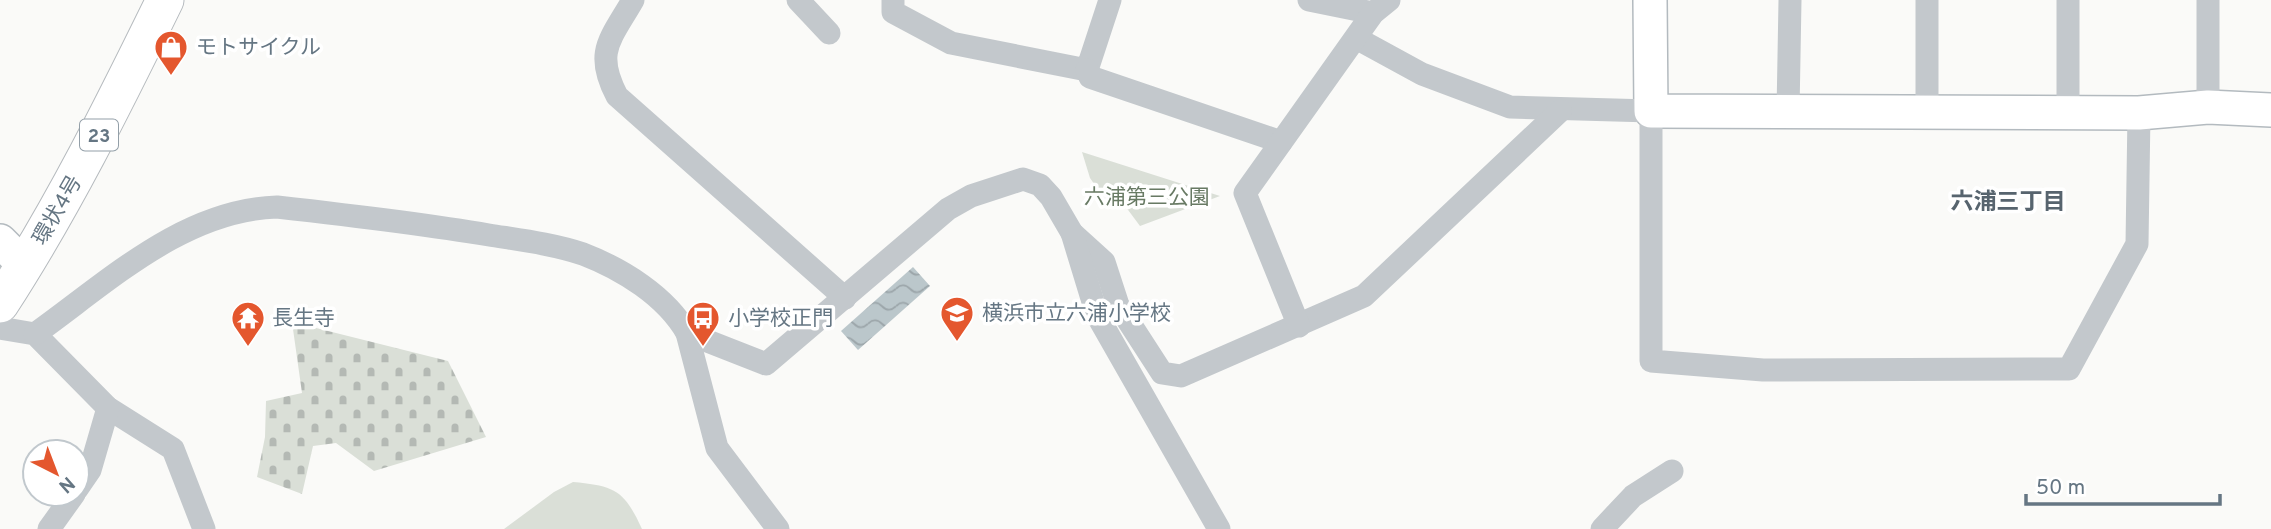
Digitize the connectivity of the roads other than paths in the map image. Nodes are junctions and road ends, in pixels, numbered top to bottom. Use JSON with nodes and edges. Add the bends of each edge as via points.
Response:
{"nodes":[{"id":1,"x":164,"y":0,"type":"edge"},
{"id":2,"x":633,"y":0,"type":"edge"},
{"id":3,"x":798,"y":0,"type":"edge"},
{"id":4,"x":893,"y":0,"type":"edge"},
{"id":5,"x":1110,"y":0,"type":"edge"},
{"id":6,"x":1309,"y":0,"type":"edge"},
{"id":7,"x":1650,"y":0,"type":"edge"},
{"id":8,"x":1790,"y":0,"type":"edge"},
{"id":9,"x":1927,"y":0,"type":"edge"},
{"id":10,"x":2068,"y":0,"type":"edge"},
{"id":11,"x":2208,"y":0,"type":"edge"},
{"id":12,"x":1381,"y":7,"type":"edge"},
{"id":13,"x":829,"y":33,"type":"dead end"},
{"id":14,"x":1356,"y":38,"type":"junction"},
{"id":15,"x":1087,"y":70,"type":"junction"},
{"id":16,"x":2208,"y":107,"type":"junction"},
{"id":17,"x":2271,"y":110,"type":"edge"},
{"id":18,"x":1560,"y":111,"type":"junction"},
{"id":19,"x":1651,"y":111,"type":"junction"},
{"id":20,"x":1788,"y":111,"type":"junction"},
{"id":21,"x":1927,"y":112,"type":"junction"},
{"id":22,"x":2068,"y":113,"type":"junction"},
{"id":23,"x":2139,"y":113,"type":"junction"},
{"id":24,"x":1281,"y":142,"type":"junction"},
{"id":25,"x":1072,"y":233,"type":"junction"},
{"id":26,"x":12,"y":253,"type":"edge"},
{"id":27,"x":845,"y":298,"type":"junction"},
{"id":28,"x":0,"y":304,"type":"edge"},
{"id":29,"x":1299,"y":326,"type":"junction"},
{"id":30,"x":0,"y":328,"type":"edge"},
{"id":31,"x":687,"y":333,"type":"junction"},
{"id":32,"x":35,"y":334,"type":"junction"},
{"id":33,"x":108,"y":408,"type":"junction"},
{"id":34,"x":91,"y":467,"type":"edge"},
{"id":35,"x":1672,"y":471,"type":"dead end"},
{"id":36,"x":64,"y":508,"type":"edge"},
{"id":37,"x":49,"y":529,"type":"edge"},
{"id":38,"x":204,"y":529,"type":"edge"},
{"id":39,"x":778,"y":529,"type":"edge"},
{"id":40,"x":1219,"y":529,"type":"edge"},
{"id":41,"x":1602,"y":529,"type":"edge"}],
"edges":[{"from":1,"to":26,"type":"main road","name":"環状4号","number":"23","via":[[101,131]]},
{"from":2,"to":27,"type":"street","via":[[604,54],[605,74],[617,96]]},
{"from":3,"to":13,"type":"street"},
{"from":4,"to":15,"type":"street","via":[[893,12],[951,43]]},
{"from":5,"to":15,"type":"street"},
{"from":6,"to":12,"type":"street"},
{"from":7,"to":19,"type":"street"},
{"from":8,"to":20,"type":"street"},
{"from":9,"to":21,"type":"street"},
{"from":10,"to":22,"type":"street"},
{"from":11,"to":16,"type":"street"},
{"from":12,"to":14,"type":"street"},
{"from":14,"to":18,"type":"street","via":[[1422,74],[1510,107]]},
{"from":14,"to":24,"type":"street"},
{"from":15,"to":24,"type":"street","via":[[1090,77]]},
{"from":16,"to":17,"type":"street"},
{"from":16,"to":23,"type":"street"},
{"from":18,"to":19,"type":"street"},
{"from":18,"to":29,"type":"street","via":[[1364,296]]},
{"from":19,"to":20,"type":"street"},
{"from":19,"to":23,"type":"street","via":[[1651,361],[1763,370],[2068,369],[2137,244]]},
{"from":20,"to":21,"type":"street"},
{"from":21,"to":22,"type":"street"},
{"from":22,"to":23,"type":"street"},
{"from":24,"to":29,"type":"street","via":[[1245,193]]},
{"from":25,"to":27,"type":"street","via":[[1051,197],[1040,185],[1023,179],[971,196],[948,209]]},
{"from":25,"to":29,"type":"street","via":[[1104,262],[1118,305],[1162,373],[1181,376]]},
{"from":25,"to":40,"type":"street","via":[[1097,315]]},
{"from":26,"to":28,"type":"main road","name":"環状4号","number":"23"},
{"from":27,"to":31,"type":"street","via":[[765,364]]},
{"from":30,"to":32,"type":"street"},
{"from":31,"to":32,"type":"street","via":[[665,304],[637,282],[583,254],[417,223],[277,207],[232,213],[175,236]]},
{"from":31,"to":39,"type":"street","via":[[717,447]]},
{"from":32,"to":33,"type":"street"},
{"from":33,"to":34,"type":"street"},
{"from":33,"to":38,"type":"street","via":[[173,449]]},
{"from":35,"to":41,"type":"street","via":[[1633,496]]},
{"from":36,"to":37,"type":"street"}]}
